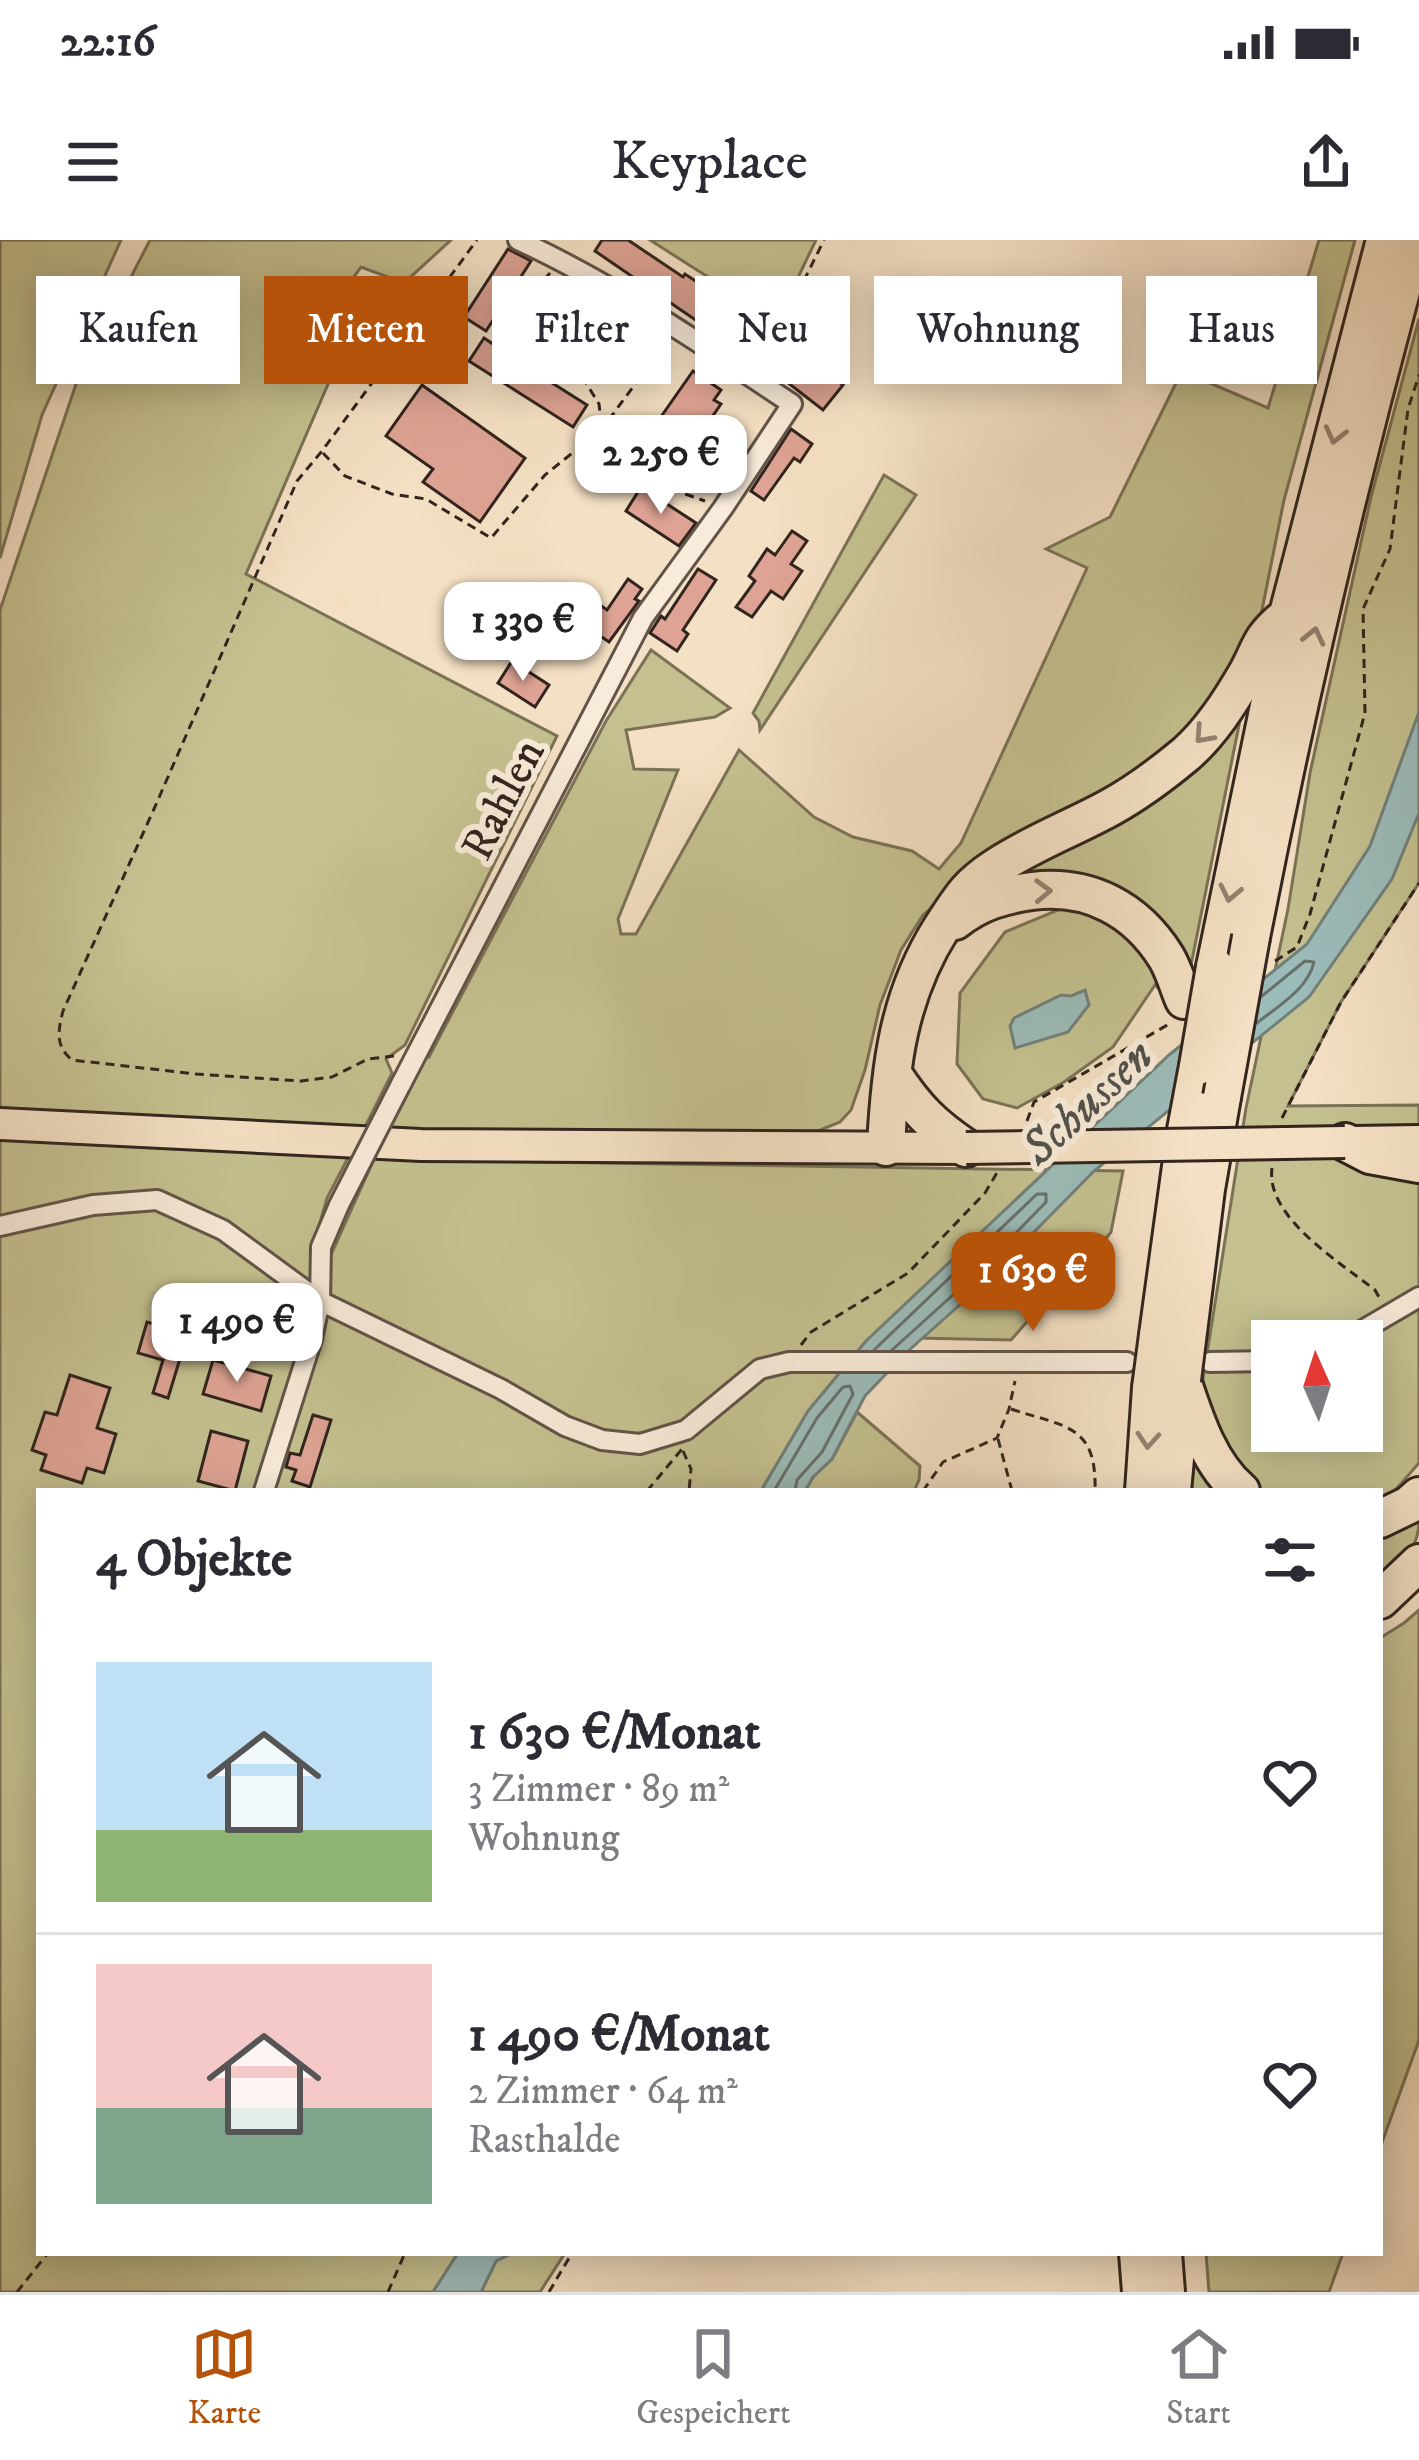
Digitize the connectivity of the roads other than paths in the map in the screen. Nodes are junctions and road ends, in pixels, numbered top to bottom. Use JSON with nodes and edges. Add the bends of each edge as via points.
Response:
{"nodes":[{"id":1,"x":518,"y":240,"type":"edge"},
{"id":2,"x":1385,"y":240,"type":"edge"},
{"id":3,"x":1415,"y":240,"type":"edge"},
{"id":4,"x":1288,"y":614,"type":"junction"},
{"id":5,"x":938,"y":934,"type":"junction"},
{"id":6,"x":1198,"y":1066,"type":"junction"},
{"id":7,"x":893,"y":1074,"type":"junction"},
{"id":8,"x":0,"y":1124,"type":"edge"},
{"id":9,"x":1419,"y":1141,"type":"edge"},
{"id":10,"x":1345,"y":1142,"type":"junction"},
{"id":11,"x":886,"y":1147,"type":"junction"},
{"id":12,"x":966,"y":1148,"type":"junction"},
{"id":13,"x":1419,"y":1164,"type":"edge"},
{"id":14,"x":0,"y":1226,"type":"edge"},
{"id":15,"x":1419,"y":1297,"type":"edge"},
{"id":16,"x":320,"y":1301,"type":"junction"},
{"id":17,"x":1379,"y":1320,"type":"edge"},
{"id":18,"x":1172,"y":1334,"type":"junction"},
{"id":19,"x":1251,"y":1363,"type":"edge"},
{"id":20,"x":1168,"y":1373,"type":"junction"},
{"id":21,"x":265,"y":1488,"type":"edge"},
{"id":22,"x":1145,"y":1488,"type":"edge"},
{"id":23,"x":1172,"y":1488,"type":"edge"},
{"id":24,"x":1237,"y":1488,"type":"edge"},
{"id":25,"x":1419,"y":1563,"type":"edge"},
{"id":26,"x":1383,"y":1597,"type":"edge"},
{"id":27,"x":1138,"y":2256,"type":"edge"},
{"id":28,"x":1163,"y":2256,"type":"edge"},
{"id":29,"x":1141,"y":2292,"type":"edge"},
{"id":30,"x":1166,"y":2292,"type":"edge"}],
"edges":[{"from":1,"to":16,"type":"street","name":"Rahlen","bridge":true,"via":[[792,404],[643,618],[339,1205],[321,1247]]},
{"from":2,"to":4,"type":"highway","one_way":true},
{"from":18,"to":3,"type":"highway","one_way":true,"bridge":true,"via":[[1257,953],[1287,750]]},
{"from":4,"to":5,"type":"highway","one_way":true,"via":[[1263,636],[1192,748],[1155,780],[966,889]]},
{"from":4,"to":6,"type":"highway","one_way":true,"bridge":true},
{"from":5,"to":6,"type":"highway","one_way":true,"via":[[1006,894],[1090,893],[1145,930],[1168,960]]},
{"from":5,"to":7,"type":"highway","via":[[908,995]]},
{"from":6,"to":18,"type":"highway"},
{"from":7,"to":11,"type":"highway"},
{"from":7,"to":12,"type":"highway","via":[[935,1127]]},
{"from":8,"to":11,"type":"main road","via":[[421,1145]]},
{"from":9,"to":10,"type":"main road"},
{"from":10,"to":12,"type":"main road","bridge":true},
{"from":10,"to":13,"type":"highway"},
{"from":11,"to":12,"type":"main road"},
{"from":14,"to":16,"type":"street","via":[[157,1200],[223,1231]]},
{"from":15,"to":17,"type":"street"},
{"from":16,"to":20,"type":"street","via":[[565,1426],[640,1444],[686,1430],[760,1369],[796,1361],[1017,1360]]},
{"from":16,"to":21,"type":"street","name":"Rahlen"},
{"from":18,"to":20,"type":"highway","bridge":true},
{"from":19,"to":20,"type":"street"},
{"from":20,"to":22,"type":"highway","one_way":true},
{"from":20,"to":23,"type":"highway"},
{"from":20,"to":24,"type":"highway"},
{"from":25,"to":26,"type":"highway"},
{"from":27,"to":29,"type":"highway"},
{"from":28,"to":30,"type":"highway"}]}
